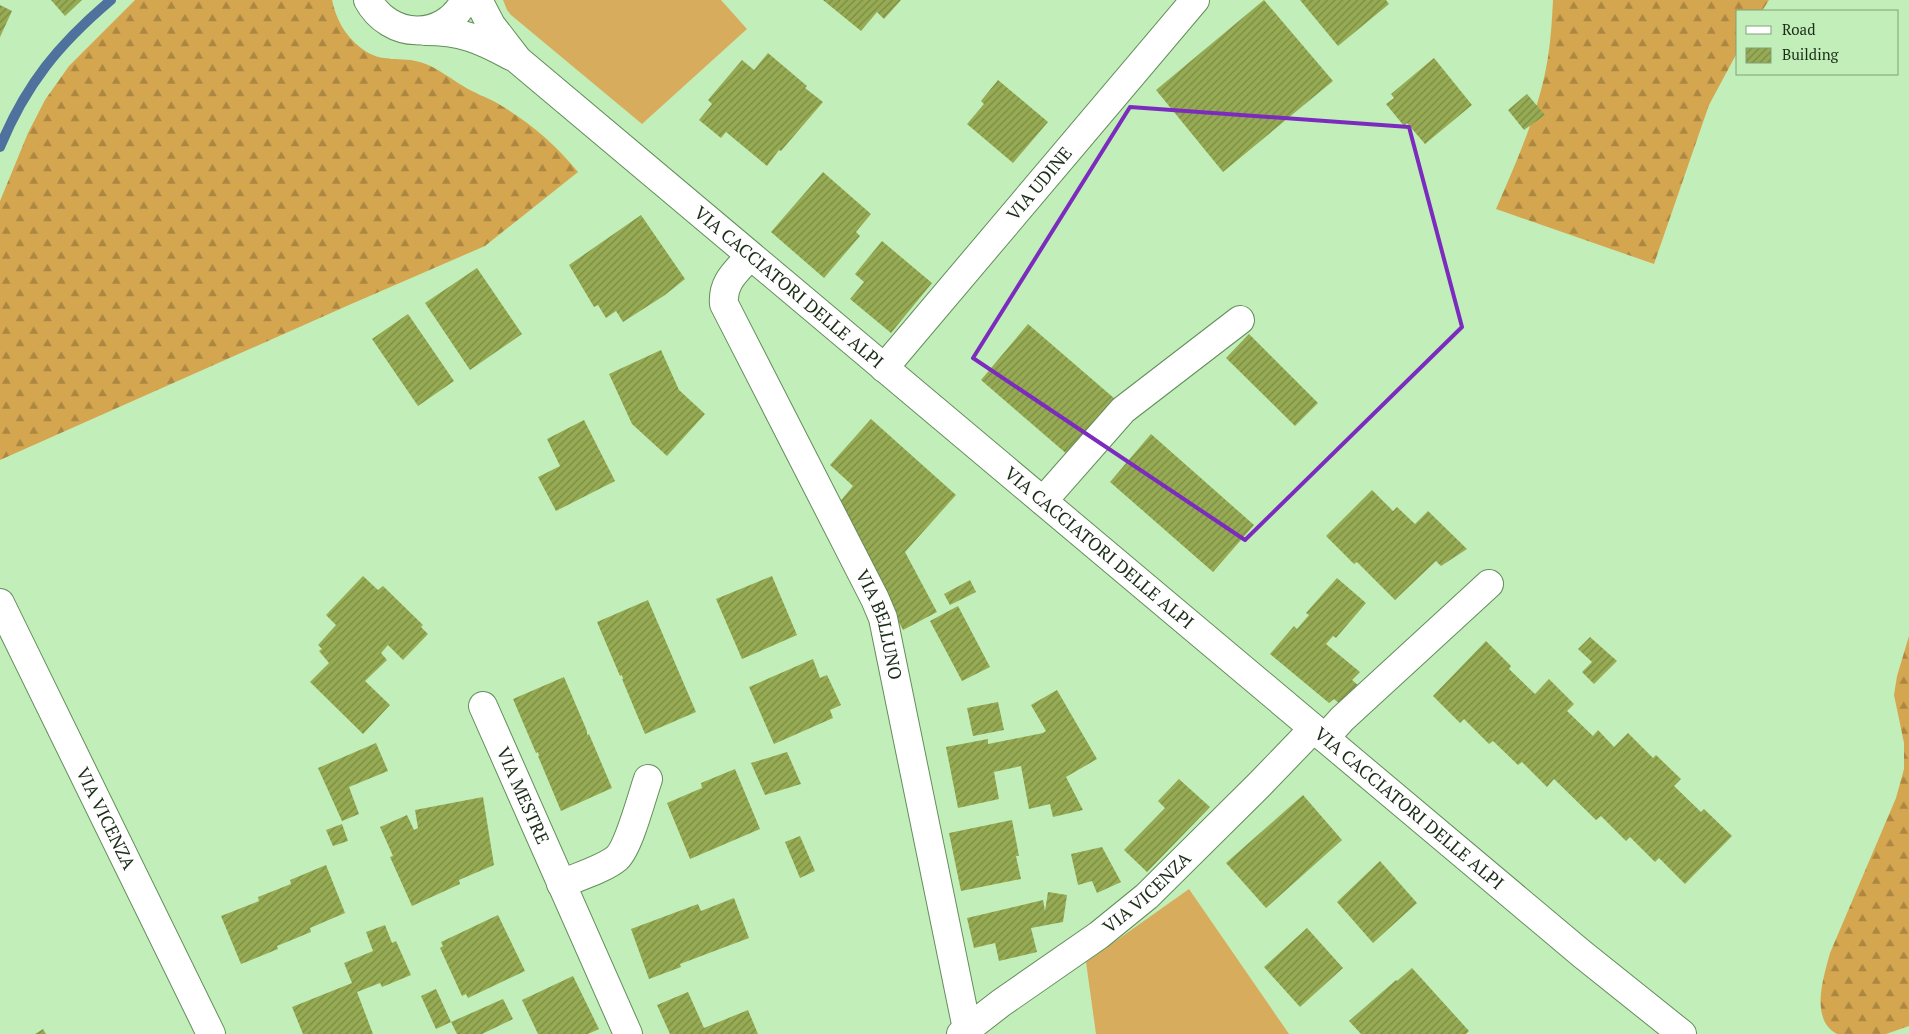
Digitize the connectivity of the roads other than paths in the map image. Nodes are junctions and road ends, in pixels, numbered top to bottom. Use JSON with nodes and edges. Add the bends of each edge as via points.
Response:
{"nodes":[{"id":1,"x":368,"y":0,"type":"edge"},
{"id":2,"x":465,"y":0,"type":"edge"},
{"id":3,"x":478,"y":0,"type":"edge"},
{"id":4,"x":1194,"y":0,"type":"edge"},
{"id":5,"x":418,"y":31,"type":"junction"},
{"id":6,"x":518,"y":60,"type":"junction"},
{"id":7,"x":750,"y":256,"type":"junction"},
{"id":8,"x":1240,"y":320,"type":"dead end"},
{"id":9,"x":884,"y":368,"type":"junction"},
{"id":10,"x":1043,"y":502,"type":"junction"},
{"id":11,"x":1489,"y":584,"type":"dead end"},
{"id":12,"x":0,"y":603,"type":"edge"},
{"id":13,"x":484,"y":706,"type":"dead end"},
{"id":14,"x":1319,"y":733,"type":"junction"},
{"id":15,"x":648,"y":779,"type":"dead end"},
{"id":16,"x":561,"y":884,"type":"junction"},
{"id":17,"x":964,"y":1031,"type":"edge"},
{"id":18,"x":211,"y":1034,"type":"edge"},
{"id":19,"x":628,"y":1034,"type":"edge"},
{"id":20,"x":1682,"y":1034,"type":"edge"}],
"edges":[{"from":1,"to":5,"type":"street","name":"VIA CACCIATORI DELLE ALPI","via":[[386,22]]},
{"from":2,"to":5,"type":"street","name":"VIA CACCIATORI DELLE ALPI","via":[[450,19],[435,28]]},
{"from":3,"to":6,"type":"street","name":"VIA CACCIATORI DELLE ALPI","via":[[491,26]]},
{"from":4,"to":9,"type":"street","name":"VIA UDINE"},
{"from":5,"to":6,"type":"street","name":"VIA CACCIATORI DELLE ALPI","via":[[464,34]]},
{"from":6,"to":7,"type":"street","name":"VIA CACCIATORI DELLE ALPI"},
{"from":7,"to":9,"type":"street","name":"VIA CACCIATORI DELLE ALPI"},
{"from":7,"to":17,"type":"street","name":"VIA BELLUNO","via":[[728,282],[724,304],[883,618]]},
{"from":8,"to":10,"type":"street","via":[[1124,410]]},
{"from":9,"to":10,"type":"street","name":"VIA CACCIATORI DELLE ALPI"},
{"from":10,"to":14,"type":"street","name":"VIA CACCIATORI DELLE ALPI"},
{"from":11,"to":14,"type":"street","name":"VIA VICENZA","via":[[1342,719]]},
{"from":12,"to":18,"type":"street","name":"VIA VICENZA"},
{"from":13,"to":16,"type":"street","name":"VIA MESTRE"},
{"from":14,"to":17,"type":"street","name":"VIA VICENZA","via":[[1260,785],[1147,896],[1099,935]]},
{"from":14,"to":20,"type":"street","name":"VIA CACCIATORI DELLE ALPI"},
{"from":15,"to":16,"type":"street","via":[[619,856]]},
{"from":16,"to":19,"type":"street","name":"VIA MESTRE"}]}
